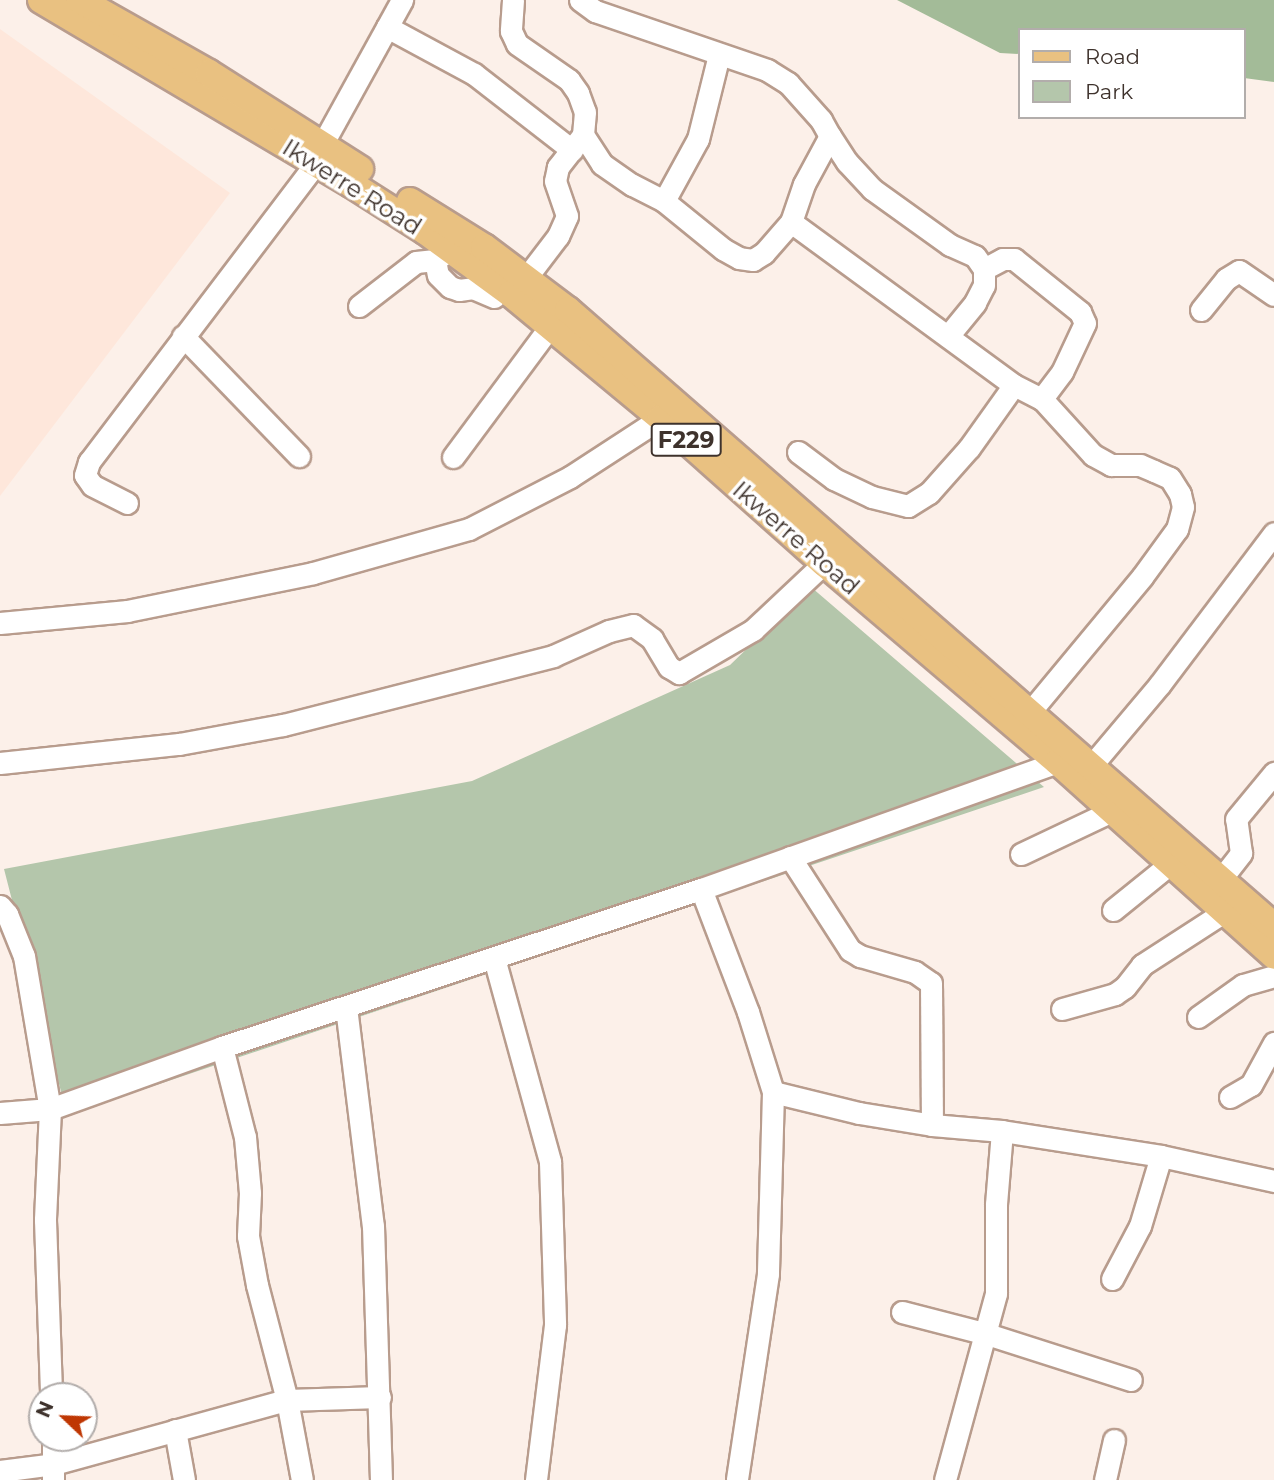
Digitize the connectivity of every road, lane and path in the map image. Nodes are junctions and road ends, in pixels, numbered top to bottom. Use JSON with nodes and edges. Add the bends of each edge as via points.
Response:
{"nodes":[{"id":1,"x":41,"y":0,"type":"edge"},
{"id":2,"x":80,"y":0,"type":"edge"},
{"id":3,"x":402,"y":0,"type":"edge"},
{"id":4,"x":513,"y":0,"type":"edge"},
{"id":5,"x":580,"y":0,"type":"edge"},
{"id":6,"x":387,"y":27,"type":"junction"},
{"id":7,"x":719,"y":55,"type":"junction"},
{"id":8,"x":830,"y":136,"type":"junction"},
{"id":9,"x":578,"y":143,"type":"junction"},
{"id":10,"x":319,"y":154,"type":"junction"},
{"id":11,"x":664,"y":201,"type":"junction"},
{"id":12,"x":791,"y":222,"type":"junction"},
{"id":13,"x":443,"y":255,"type":"junction"},
{"id":14,"x":984,"y":269,"type":"junction"},
{"id":15,"x":526,"y":278,"type":"junction"},
{"id":16,"x":1274,"y":295,"type":"edge"},
{"id":17,"x":494,"y":297,"type":"dead end"},
{"id":18,"x":359,"y":306,"type":"dead end"},
{"id":19,"x":1201,"y":310,"type":"dead end"},
{"id":20,"x":551,"y":325,"type":"junction"},
{"id":21,"x":183,"y":336,"type":"junction"},
{"id":22,"x":948,"y":337,"type":"junction"},
{"id":23,"x":1014,"y":385,"type":"junction"},
{"id":24,"x":1042,"y":399,"type":"junction"},
{"id":25,"x":661,"y":418,"type":"junction"},
{"id":26,"x":799,"y":452,"type":"dead end"},
{"id":27,"x":299,"y":456,"type":"dead end"},
{"id":28,"x":453,"y":457,"type":"dead end"},
{"id":29,"x":127,"y":503,"type":"dead end"},
{"id":30,"x":1274,"y":533,"type":"edge"},
{"id":31,"x":824,"y":563,"type":"junction"},
{"id":32,"x":0,"y":623,"type":"edge"},
{"id":33,"x":1030,"y":712,"type":"junction"},
{"id":34,"x":1058,"y":762,"type":"junction"},
{"id":35,"x":0,"y":763,"type":"edge"},
{"id":36,"x":1091,"y":766,"type":"junction"},
{"id":37,"x":1274,"y":773,"type":"edge"},
{"id":38,"x":1112,"y":811,"type":"junction"},
{"id":39,"x":1021,"y":854,"type":"dead end"},
{"id":40,"x":790,"y":858,"type":"junction"},
{"id":41,"x":1171,"y":863,"type":"junction"},
{"id":42,"x":1221,"y":879,"type":"junction"},
{"id":43,"x":701,"y":889,"type":"junction"},
{"id":44,"x":0,"y":906,"type":"edge"},
{"id":45,"x":1113,"y":910,"type":"dead end"},
{"id":46,"x":1224,"y":912,"type":"junction"},
{"id":47,"x":1274,"y":926,"type":"edge"},
{"id":48,"x":1274,"y":956,"type":"edge"},
{"id":49,"x":494,"y":958,"type":"junction"},
{"id":50,"x":1274,"y":976,"type":"edge"},
{"id":51,"x":346,"y":1007,"type":"junction"},
{"id":52,"x":1062,"y":1009,"type":"dead end"},
{"id":53,"x":1198,"y":1017,"type":"dead end"},
{"id":54,"x":1274,"y":1043,"type":"edge"},
{"id":55,"x":222,"y":1046,"type":"junction"},
{"id":56,"x":773,"y":1092,"type":"junction"},
{"id":57,"x":1230,"y":1097,"type":"dead end"},
{"id":58,"x":50,"y":1109,"type":"junction"},
{"id":59,"x":0,"y":1113,"type":"edge"},
{"id":60,"x":932,"y":1125,"type":"junction"},
{"id":61,"x":1002,"y":1131,"type":"junction"},
{"id":62,"x":1161,"y":1156,"type":"junction"},
{"id":63,"x":1274,"y":1181,"type":"edge"},
{"id":64,"x":1112,"y":1279,"type":"dead end"},
{"id":65,"x":902,"y":1312,"type":"dead end"},
{"id":66,"x":987,"y":1334,"type":"junction"},
{"id":67,"x":1131,"y":1380,"type":"dead end"},
{"id":68,"x":51,"y":1382,"type":"edge"},
{"id":69,"x":380,"y":1398,"type":"junction"},
{"id":70,"x":287,"y":1400,"type":"junction"},
{"id":71,"x":175,"y":1430,"type":"junction"},
{"id":72,"x":1114,"y":1440,"type":"dead end"},
{"id":73,"x":53,"y":1452,"type":"edge"},
{"id":74,"x":0,"y":1471,"type":"edge"},
{"id":75,"x":53,"y":1472,"type":"edge"},
{"id":76,"x":184,"y":1480,"type":"edge"},
{"id":77,"x":302,"y":1480,"type":"edge"},
{"id":78,"x":382,"y":1480,"type":"edge"},
{"id":79,"x":536,"y":1480,"type":"edge"},
{"id":80,"x":737,"y":1480,"type":"edge"},
{"id":81,"x":945,"y":1480,"type":"edge"},
{"id":82,"x":1105,"y":1480,"type":"edge"}],
"edges":[{"from":1,"to":10,"type":"main road","name":"Ikwerre Road","number":"F229"},
{"from":2,"to":10,"type":"main road","name":"Ikwerre Road","number":"F229","via":[[209,73]]},
{"from":3,"to":6,"type":"street"},
{"from":4,"to":9,"type":"street","via":[[512,31],[517,44],[569,80],[578,93],[585,112]]},
{"from":5,"to":7,"type":"street","via":[[595,11]]},
{"from":6,"to":9,"type":"street","via":[[474,74]]},
{"from":6,"to":10,"type":"street"},
{"from":7,"to":8,"type":"street","via":[[767,70],[788,83]]},
{"from":7,"to":11,"type":"street","via":[[698,139]]},
{"from":8,"to":12,"type":"street","via":[[804,184]]},
{"from":8,"to":14,"type":"street","via":[[846,162],[872,189],[950,245],[975,256]]},
{"from":9,"to":11,"type":"street","via":[[632,185]]},
{"from":9,"to":15,"type":"street","via":[[558,167],[555,181],[567,216],[558,236]]},
{"from":10,"to":13,"type":"main road","name":"Ikwerre Road","number":"F229"},
{"from":10,"to":15,"type":"main road","name":"Ikwerre Road","number":"F229","via":[[484,247]]},
{"from":10,"to":21,"type":"street"},
{"from":11,"to":12,"type":"street","via":[[739,258],[753,260],[764,253]]},
{"from":12,"to":22,"type":"street"},
{"from":13,"to":17,"type":"street","via":[[438,275],[450,287],[473,288]]},
{"from":13,"to":18,"type":"street","via":[[416,262]]},
{"from":13,"to":20,"type":"main road","name":"Ikwerre Road","number":"F229"},
{"from":14,"to":22,"type":"street","via":[[984,285]]},
{"from":14,"to":24,"type":"street","via":[[1014,259],[1080,312],[1085,323],[1062,372]]},
{"from":15,"to":33,"type":"main road","name":"Ikwerre Road","number":"F229"},
{"from":16,"to":19,"type":"street","via":[[1239,271],[1226,279]]},
{"from":20,"to":25,"type":"main road","name":"Ikwerre Road","number":"F229"},
{"from":20,"to":28,"type":"street"},
{"from":21,"to":27,"type":"street"},
{"from":21,"to":29,"type":"street","via":[[89,463],[85,475],[92,485]]},
{"from":22,"to":23,"type":"street"},
{"from":23,"to":24,"type":"street"},
{"from":23,"to":26,"type":"street","via":[[969,448],[929,493],[908,506],[872,497],[835,479]]},
{"from":24,"to":33,"type":"street","via":[[1093,455],[1111,465],[1140,465],[1170,478],[1183,507],[1177,529],[1142,577]]},
{"from":25,"to":31,"type":"main road","name":"Ikwerre Road","number":"F229"},
{"from":25,"to":32,"type":"street","via":[[570,477],[469,529],[313,573],[127,611]]},
{"from":30,"to":36,"type":"street","via":[[1160,684]]},
{"from":31,"to":34,"type":"main road","name":"Ikwerre Road","number":"F229"},
{"from":31,"to":35,"type":"street","via":[[753,630],[679,673],[669,667],[652,639],[633,625],[553,656],[282,725],[179,744]]},
{"from":33,"to":36,"type":"main road","name":"Ikwerre Road","number":"F229"},
{"from":34,"to":38,"type":"main road","name":"Ikwerre Road","number":"F229"},
{"from":34,"to":40,"type":"street"},
{"from":36,"to":42,"type":"main road","name":"Ikwerre Road","number":"F229"},
{"from":37,"to":42,"type":"street","via":[[1236,820],[1241,853]]},
{"from":38,"to":39,"type":"street"},
{"from":38,"to":41,"type":"main road","name":"Ikwerre Road","number":"F229"},
{"from":40,"to":43,"type":"street"},
{"from":40,"to":60,"type":"street","via":[[850,950],[915,972],[931,983]]},
{"from":41,"to":45,"type":"street"},
{"from":41,"to":46,"type":"main road","name":"Ikwerre Road","number":"F229"},
{"from":42,"to":47,"type":"main road","name":"Ikwerre Road","number":"F229"},
{"from":43,"to":49,"type":"street"},
{"from":43,"to":56,"type":"street"},
{"from":44,"to":58,"type":"street","via":[[24,956]]},
{"from":46,"to":48,"type":"main road","name":"Ikwerre Road","number":"F229"},
{"from":46,"to":52,"type":"street","via":[[1142,965],[1115,994]]},
{"from":49,"to":51,"type":"street"},
{"from":49,"to":79,"type":"street","via":[[550,1162],[555,1325]]},
{"from":50,"to":53,"type":"street","via":[[1243,985]]},
{"from":51,"to":55,"type":"street"},
{"from":51,"to":69,"type":"street","via":[[373,1226]]},
{"from":54,"to":57,"type":"street","via":[[1251,1085]]},
{"from":55,"to":58,"type":"street"},
{"from":55,"to":70,"type":"street","via":[[245,1137],[248,1236]]},
{"from":56,"to":60,"type":"street"},
{"from":56,"to":80,"type":"street","via":[[768,1273]]},
{"from":58,"to":59,"type":"street"},
{"from":58,"to":68,"type":"street","via":[[45,1220]]},
{"from":60,"to":61,"type":"street"},
{"from":61,"to":62,"type":"street"},
{"from":61,"to":66,"type":"street","via":[[996,1293]]},
{"from":62,"to":63,"type":"street"},
{"from":62,"to":64,"type":"street","via":[[1140,1226]]},
{"from":65,"to":66,"type":"street"},
{"from":66,"to":67,"type":"street"},
{"from":66,"to":81,"type":"street"},
{"from":69,"to":70,"type":"street"},
{"from":69,"to":78,"type":"street"},
{"from":70,"to":71,"type":"street"},
{"from":70,"to":77,"type":"street"},
{"from":71,"to":75,"type":"street"},
{"from":71,"to":76,"type":"street"},
{"from":72,"to":82,"type":"street"},
{"from":73,"to":75,"type":"street"},
{"from":74,"to":75,"type":"street"}]}
